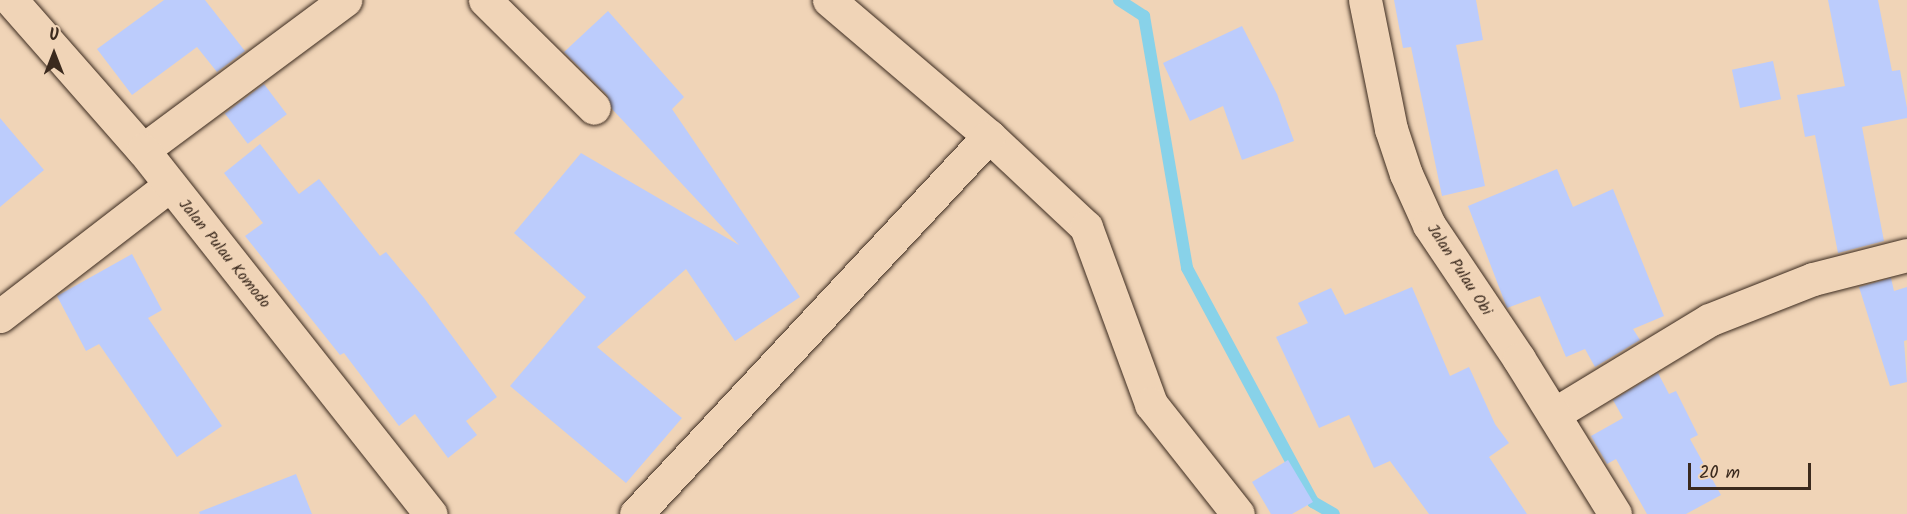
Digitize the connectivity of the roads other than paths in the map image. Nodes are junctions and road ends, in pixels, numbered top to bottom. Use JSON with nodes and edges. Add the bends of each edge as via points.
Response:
{"nodes":[{"id":1,"x":11,"y":0,"type":"edge"},
{"id":2,"x":345,"y":0,"type":"edge"},
{"id":3,"x":485,"y":0,"type":"edge"},
{"id":4,"x":829,"y":0,"type":"edge"},
{"id":5,"x":1365,"y":0,"type":"edge"},
{"id":6,"x":594,"y":108,"type":"dead end"},
{"id":7,"x":989,"y":136,"type":"junction"},
{"id":8,"x":143,"y":150,"type":"junction"},
{"id":9,"x":169,"y":186,"type":"junction"},
{"id":10,"x":1907,"y":255,"type":"edge"},
{"id":11,"x":0,"y":316,"type":"edge"},
{"id":12,"x":1554,"y":414,"type":"junction"},
{"id":13,"x":430,"y":514,"type":"edge"},
{"id":14,"x":636,"y":514,"type":"edge"},
{"id":15,"x":1238,"y":514,"type":"edge"},
{"id":16,"x":1615,"y":514,"type":"edge"}],
"edges":[{"from":1,"to":8,"type":"street","name":"Jalan Pulau Komodo"},
{"from":2,"to":8,"type":"street"},
{"from":3,"to":6,"type":"street"},
{"from":4,"to":7,"type":"street"},
{"from":5,"to":12,"type":"street","name":"Jalan Pulau Obi","via":[[1391,129],[1429,225]]},
{"from":7,"to":14,"type":"street"},
{"from":7,"to":15,"type":"street","via":[[1086,227],[1151,404]]},
{"from":8,"to":9,"type":"street","name":"Jalan Pulau Komodo"},
{"from":9,"to":11,"type":"street"},
{"from":9,"to":13,"type":"street","name":"Jalan Pulau Komodo"},
{"from":10,"to":12,"type":"street","via":[[1812,279],[1709,320]]},
{"from":12,"to":16,"type":"street","name":"Jalan Pulau Obi"}]}
